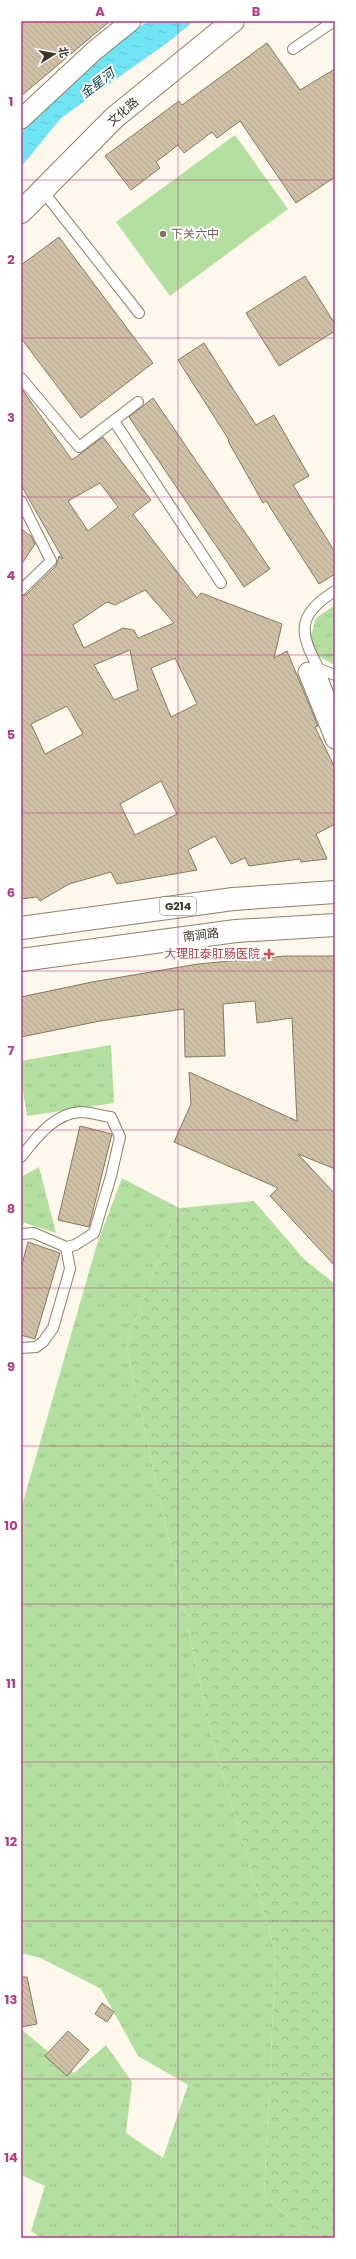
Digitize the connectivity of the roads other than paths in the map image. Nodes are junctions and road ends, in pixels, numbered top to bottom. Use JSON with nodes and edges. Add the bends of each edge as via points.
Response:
{"nodes":[{"id":1,"x":131,"y":21,"type":"edge"},
{"id":2,"x":233,"y":21,"type":"edge"},
{"id":3,"x":334,"y":21,"type":"edge"},
{"id":4,"x":293,"y":49,"type":"dead end"},
{"id":5,"x":21,"y":119,"type":"edge"},
{"id":6,"x":42,"y":190,"type":"junction"},
{"id":7,"x":21,"y":212,"type":"edge"},
{"id":8,"x":139,"y":313,"type":"dead end"},
{"id":9,"x":21,"y":378,"type":"edge"},
{"id":10,"x":138,"y":402,"type":"dead end"},
{"id":11,"x":114,"y":421,"type":"junction"},
{"id":12,"x":21,"y":501,"type":"edge"},
{"id":13,"x":221,"y":584,"type":"dead end"},
{"id":14,"x":21,"y":590,"type":"edge"},
{"id":15,"x":335,"y":592,"type":"edge"},
{"id":16,"x":313,"y":670,"type":"junction"},
{"id":17,"x":335,"y":675,"type":"edge"},
{"id":18,"x":335,"y":711,"type":"edge"},
{"id":19,"x":335,"y":739,"type":"edge"},
{"id":20,"x":335,"y":892,"type":"edge"},
{"id":21,"x":335,"y":924,"type":"edge"},
{"id":22,"x":21,"y":928,"type":"edge"},
{"id":23,"x":21,"y":960,"type":"edge"},
{"id":24,"x":21,"y":1156,"type":"edge"},
{"id":25,"x":21,"y":1234,"type":"edge"},
{"id":26,"x":66,"y":1247,"type":"junction"},
{"id":27,"x":21,"y":1348,"type":"edge"}],
"edges":[{"from":1,"to":5,"type":"street","via":[[94,51]]},
{"from":2,"to":6,"type":"main road","name":"文化路","via":[[114,118]]},
{"from":3,"to":4,"type":"lane"},
{"from":6,"to":7,"type":"main road","name":"文化路"},
{"from":6,"to":8,"type":"lane"},
{"from":9,"to":11,"type":"lane","via":[[79,447]]},
{"from":10,"to":11,"type":"lane"},
{"from":11,"to":13,"type":"lane"},
{"from":12,"to":14,"type":"lane","via":[[51,561]]},
{"from":15,"to":16,"type":"lane","via":[[319,601],[304,626]]},
{"from":16,"to":17,"type":"lane"},
{"from":16,"to":18,"type":"lane"},
{"from":16,"to":19,"type":"street"},
{"from":20,"to":22,"type":"main road","number":"G214","via":[[233,900]]},
{"from":21,"to":23,"type":"main road","name":"南涧路","via":[[236,931]]},
{"from":24,"to":26,"type":"lane","via":[[42,1131],[64,1115],[81,1112],[112,1117],[120,1137],[112,1176],[94,1233],[75,1245]]},
{"from":25,"to":26,"type":"lane","via":[[34,1233]]},
{"from":26,"to":27,"type":"lane","via":[[70,1269],[53,1328],[36,1347]]}]}
